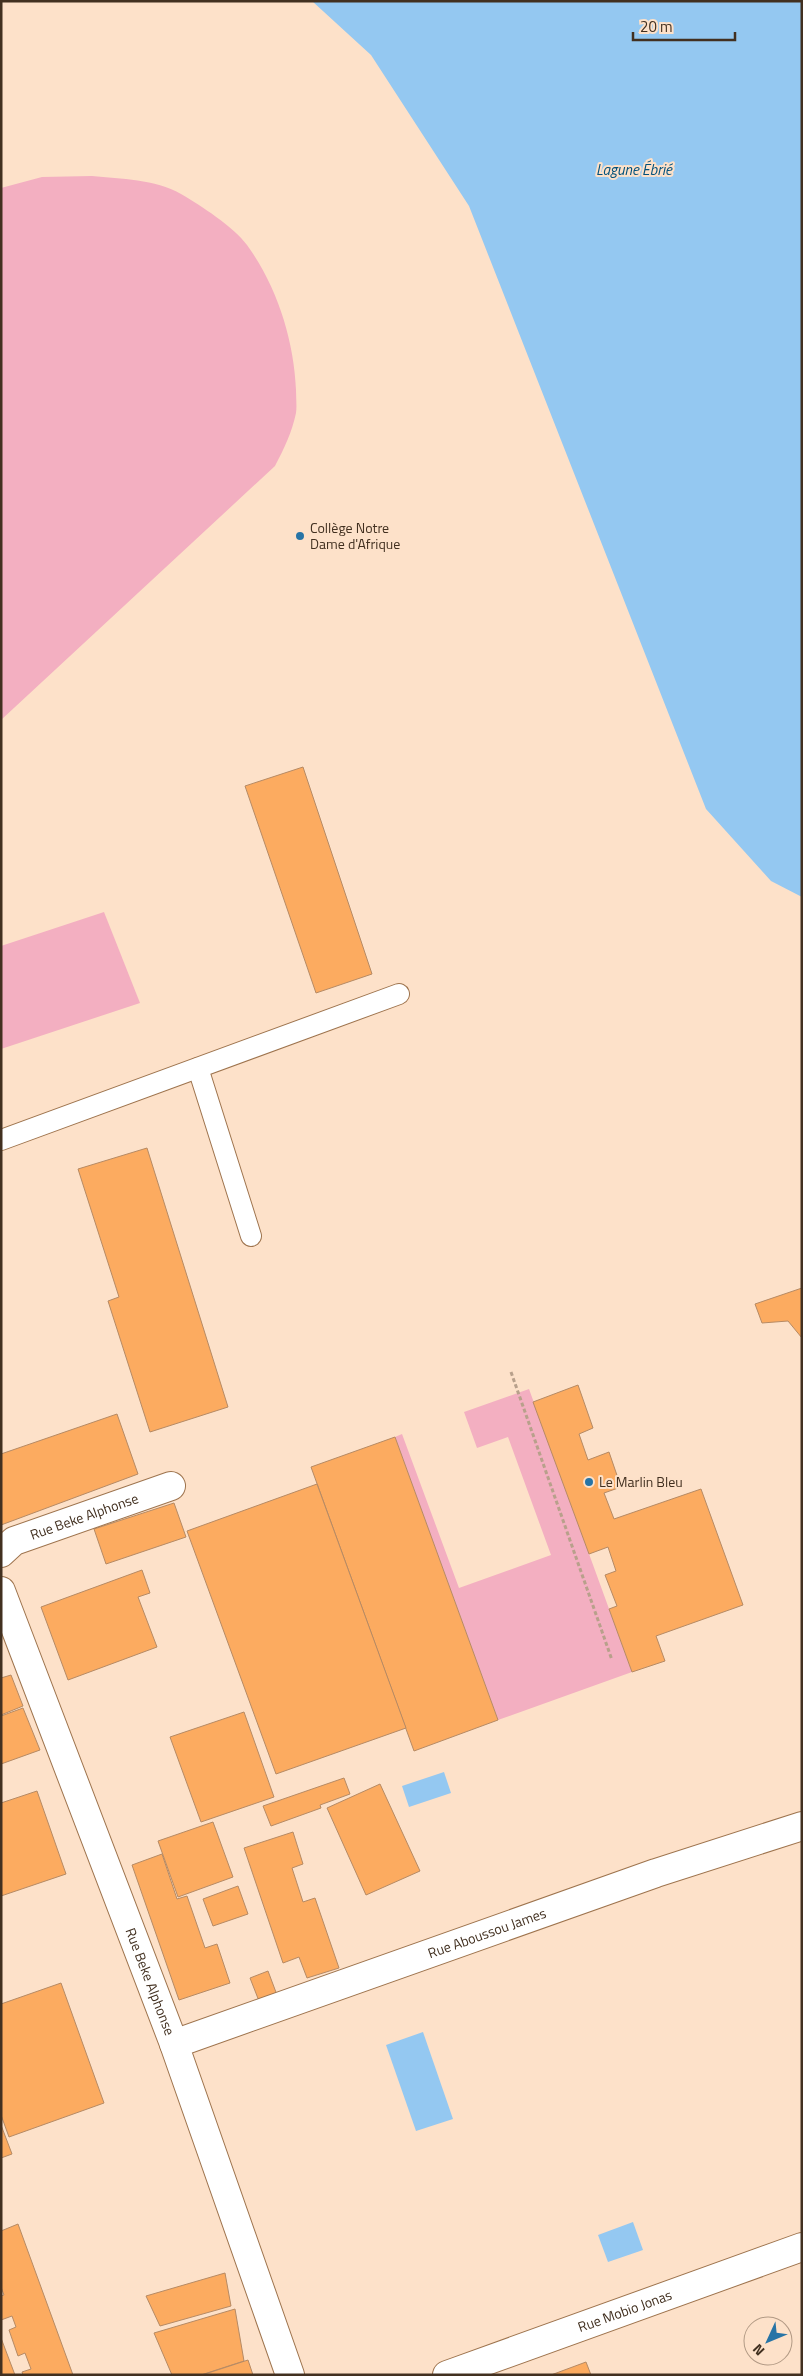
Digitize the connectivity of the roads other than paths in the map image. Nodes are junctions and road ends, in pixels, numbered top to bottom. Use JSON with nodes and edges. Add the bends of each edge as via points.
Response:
{"nodes":[{"id":1,"x":398,"y":994,"type":"dead end"},
{"id":2,"x":198,"y":1068,"type":"junction"},
{"id":3,"x":1,"y":1140,"type":"edge"},
{"id":4,"x":251,"y":1236,"type":"dead end"},
{"id":5,"x":171,"y":1486,"type":"dead end"},
{"id":6,"x":1,"y":1553,"type":"edge"},
{"id":7,"x":1,"y":1591,"type":"edge"},
{"id":8,"x":802,"y":1826,"type":"edge"},
{"id":9,"x":174,"y":2044,"type":"junction"},
{"id":10,"x":802,"y":2247,"type":"edge"},
{"id":11,"x":290,"y":2375,"type":"edge"},
{"id":12,"x":447,"y":2375,"type":"edge"}],
"edges":[{"from":1,"to":2,"type":"lane"},
{"from":2,"to":3,"type":"lane"},
{"from":2,"to":4,"type":"lane"},
{"from":5,"to":6,"type":"street","name":"Rue Beke Alphonse","via":[[14,1541]]},
{"from":7,"to":9,"type":"street","name":"Rue Beke Alphonse"},
{"from":8,"to":9,"type":"street","name":"Rue Aboussou James","via":[[656,1873]]},
{"from":9,"to":11,"type":"street","name":"Rue Beke Alphonse"},
{"from":10,"to":12,"type":"street","name":"Rue Mobio Jonas"}]}
